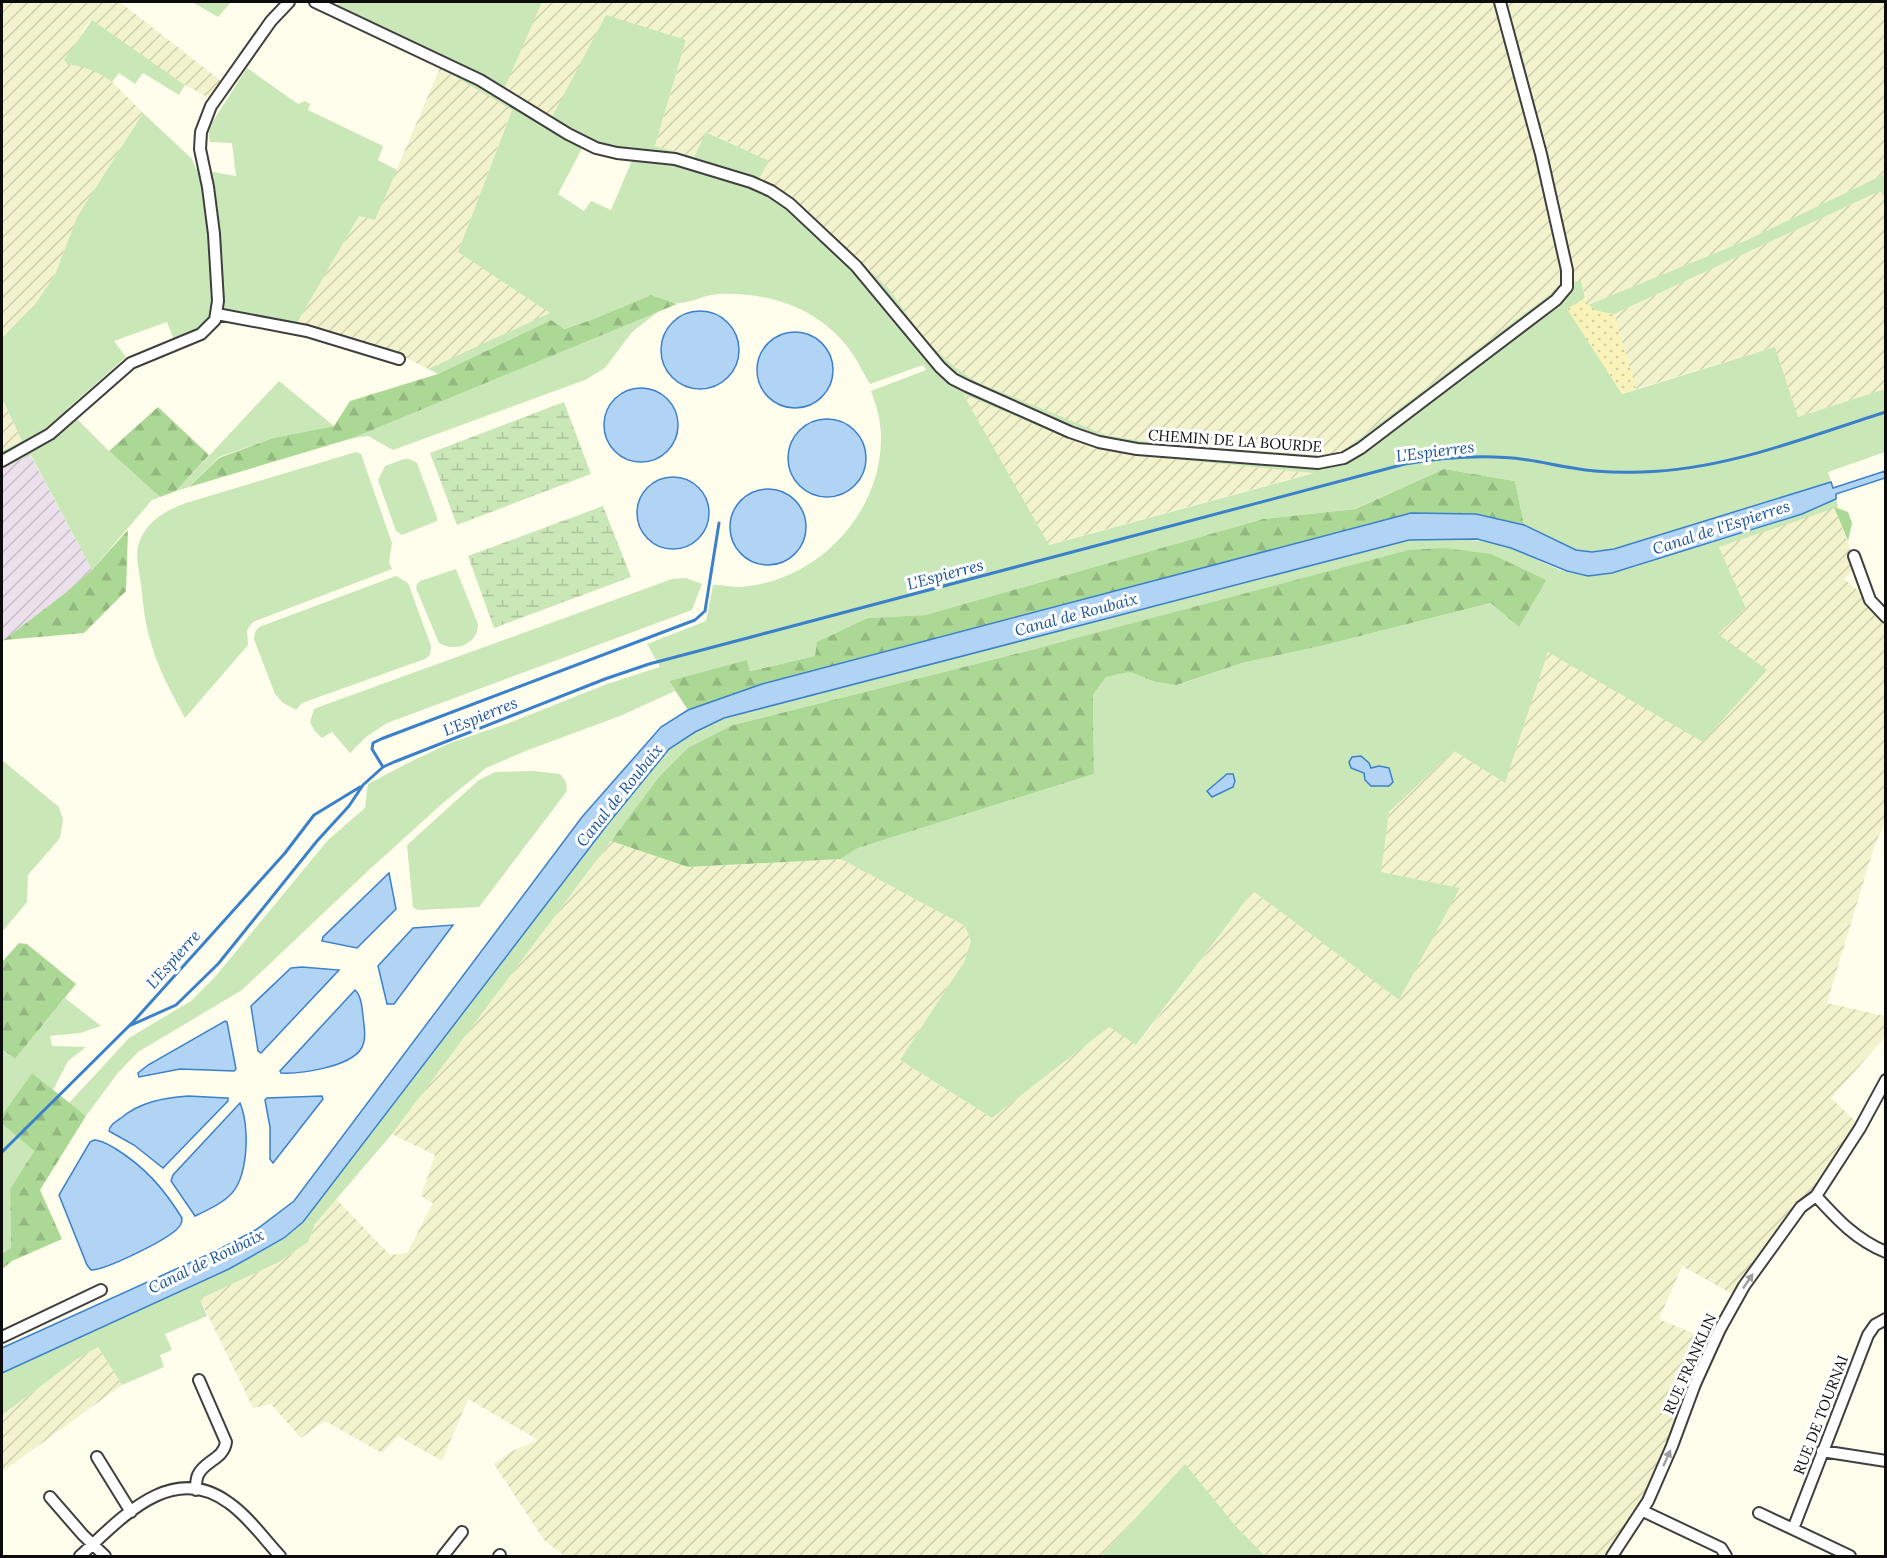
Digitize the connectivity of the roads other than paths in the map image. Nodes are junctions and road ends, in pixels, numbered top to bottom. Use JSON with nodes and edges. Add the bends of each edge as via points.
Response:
{"nodes":[{"id":1,"x":290,"y":2,"type":"edge"},
{"id":2,"x":315,"y":2,"type":"edge"},
{"id":3,"x":1500,"y":2,"type":"edge"},
{"id":4,"x":217,"y":314,"type":"junction"},
{"id":5,"x":399,"y":359,"type":"dead end"},
{"id":6,"x":2,"y":461,"type":"edge"},
{"id":7,"x":1854,"y":556,"type":"dead end"},
{"id":8,"x":1886,"y":617,"type":"edge"},
{"id":9,"x":1886,"y":1080,"type":"edge"},
{"id":10,"x":1816,"y":1196,"type":"junction"},
{"id":11,"x":1886,"y":1252,"type":"edge"},
{"id":12,"x":100,"y":1290,"type":"dead end"},
{"id":13,"x":1886,"y":1319,"type":"edge"},
{"id":14,"x":2,"y":1337,"type":"edge"},
{"id":15,"x":199,"y":1380,"type":"dead end"},
{"id":16,"x":1822,"y":1451,"type":"junction"},
{"id":17,"x":97,"y":1457,"type":"dead end"},
{"id":18,"x":1886,"y":1461,"type":"edge"},
{"id":19,"x":196,"y":1490,"type":"junction"},
{"id":20,"x":50,"y":1497,"type":"dead end"},
{"id":21,"x":1643,"y":1511,"type":"junction"},
{"id":22,"x":131,"y":1512,"type":"junction"},
{"id":23,"x":1758,"y":1513,"type":"dead end"},
{"id":24,"x":1793,"y":1529,"type":"junction"},
{"id":25,"x":462,"y":1532,"type":"dead end"},
{"id":26,"x":94,"y":1544,"type":"junction"},
{"id":27,"x":80,"y":1557,"type":"edge"},
{"id":28,"x":105,"y":1557,"type":"edge"},
{"id":29,"x":280,"y":1557,"type":"edge"},
{"id":30,"x":443,"y":1557,"type":"edge"},
{"id":31,"x":1612,"y":1557,"type":"edge"},
{"id":32,"x":1726,"y":1557,"type":"edge"},
{"id":33,"x":1850,"y":1557,"type":"edge"}],
"edges":[{"from":1,"to":4,"type":"street","via":[[271,21],[211,106],[201,132],[200,148],[214,234]]},
{"from":2,"to":3,"type":"street","name":"CHEMIN DE LA BOURDE","via":[[480,80],[596,148],[675,159],[752,182],[783,198],[849,259],[935,363],[967,386],[1071,432],[1115,446],[1318,463],[1344,458],[1361,448],[1556,300],[1567,287],[1566,264],[1541,154]]},
{"from":4,"to":5,"type":"street","via":[[307,332]]},
{"from":4,"to":6,"type":"street","via":[[201,334],[131,363],[50,434]]},
{"from":7,"to":8,"type":"street","via":[[1870,600]]},
{"from":9,"to":10,"type":"street","name":"RUE FRANKLIN"},
{"from":10,"to":11,"type":"street","via":[[1852,1233]]},
{"from":21,"to":10,"type":"street","name":"RUE FRANKLIN","one_way":true,"via":[[1720,1329],[1801,1207]]},
{"from":12,"to":14,"type":"street"},
{"from":13,"to":16,"type":"street","name":"RUE DE TOURNAI","via":[[1875,1324],[1868,1335]]},
{"from":15,"to":19,"type":"street","via":[[226,1442],[221,1453],[200,1472]]},
{"from":16,"to":18,"type":"street"},
{"from":16,"to":24,"type":"street","name":"RUE DE TOURNAI"},
{"from":17,"to":22,"type":"street"},
{"from":19,"to":22,"type":"street","via":[[156,1495]]},
{"from":19,"to":29,"type":"street","via":[[230,1504]]},
{"from":20,"to":26,"type":"street"},
{"from":21,"to":31,"type":"street","name":"RUE FRANKLIN"},
{"from":21,"to":32,"type":"street","via":[[1721,1548]]},
{"from":22,"to":26,"type":"street"},
{"from":23,"to":24,"type":"street"},
{"from":24,"to":33,"type":"street"},
{"from":25,"to":30,"type":"street"},
{"from":26,"to":27,"type":"street"},
{"from":26,"to":28,"type":"street"}]}
